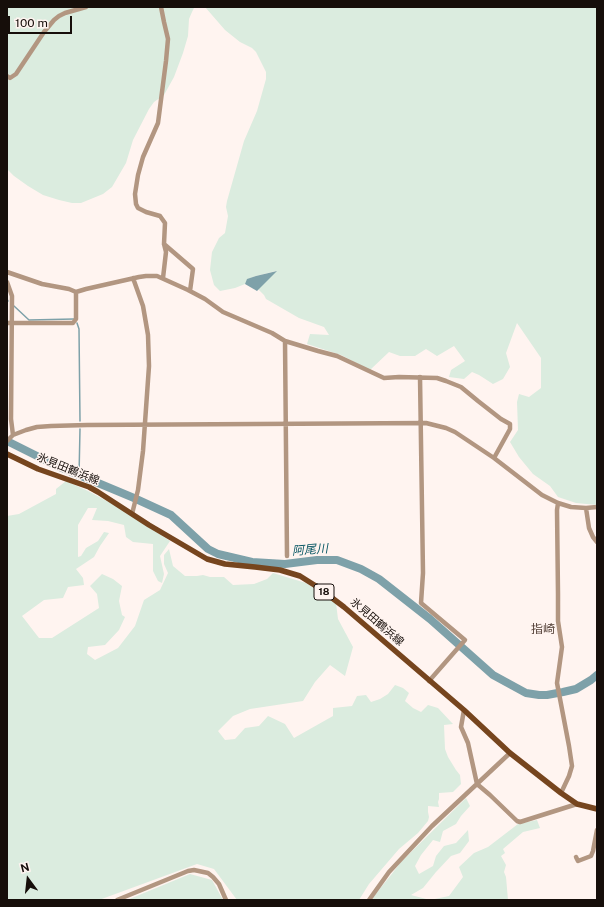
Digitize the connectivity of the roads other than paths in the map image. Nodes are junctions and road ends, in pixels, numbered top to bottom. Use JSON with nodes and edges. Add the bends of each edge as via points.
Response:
{"nodes":[{"id":1,"x":86,"y":7,"type":"edge"},
{"id":2,"x":161,"y":7,"type":"edge"},
{"id":3,"x":7,"y":76,"type":"edge"},
{"id":4,"x":164,"y":244,"type":"junction"},
{"id":5,"x":7,"y":272,"type":"edge"},
{"id":6,"x":134,"y":278,"type":"junction"},
{"id":7,"x":162,"y":278,"type":"junction"},
{"id":8,"x":7,"y":282,"type":"edge"},
{"id":9,"x":190,"y":291,"type":"junction"},
{"id":10,"x":76,"y":292,"type":"junction"},
{"id":11,"x":9,"y":323,"type":"edge"},
{"id":12,"x":285,"y":340,"type":"junction"},
{"id":13,"x":420,"y":377,"type":"junction"},
{"id":14,"x":421,"y":423,"type":"junction"},
{"id":15,"x":146,"y":424,"type":"junction"},
{"id":16,"x":286,"y":424,"type":"junction"},
{"id":17,"x":13,"y":435,"type":"junction"},
{"id":18,"x":8,"y":440,"type":"edge"},
{"id":19,"x":7,"y":454,"type":"edge"},
{"id":20,"x":494,"y":458,"type":"junction"},
{"id":21,"x":558,"y":503,"type":"junction"},
{"id":22,"x":597,"y":507,"type":"edge"},
{"id":23,"x":586,"y":508,"type":"junction"},
{"id":24,"x":132,"y":514,"type":"junction"},
{"id":25,"x":597,"y":542,"type":"edge"},
{"id":26,"x":287,"y":556,"type":"dead end"},
{"id":27,"x":430,"y":681,"type":"junction"},
{"id":28,"x":464,"y":710,"type":"junction"},
{"id":29,"x":510,"y":753,"type":"junction"},
{"id":30,"x":477,"y":784,"type":"junction"},
{"id":31,"x":561,"y":793,"type":"junction"},
{"id":32,"x":578,"y":804,"type":"junction"},
{"id":33,"x":597,"y":809,"type":"edge"},
{"id":34,"x":597,"y":830,"type":"edge"},
{"id":35,"x":576,"y":857,"type":"dead end"},
{"id":36,"x":117,"y":900,"type":"edge"},
{"id":37,"x":226,"y":900,"type":"edge"},
{"id":38,"x":369,"y":900,"type":"edge"}],
"edges":[{"from":1,"to":3,"type":"street","via":[[65,13],[54,20],[16,74],[10,78]]},
{"from":2,"to":4,"type":"street","via":[[168,39],[158,123],[143,157],[135,194],[138,208],[160,216],[165,223]]},
{"from":4,"to":7,"type":"street","via":[[166,252]]},
{"from":4,"to":9,"type":"street","via":[[193,269]]},
{"from":5,"to":10,"type":"street"},
{"from":6,"to":7,"type":"street"},
{"from":6,"to":10,"type":"street"},
{"from":6,"to":15,"type":"street","via":[[143,306],[148,335]]},
{"from":7,"to":9,"type":"street"},
{"from":8,"to":11,"type":"street","via":[[12,296]]},
{"from":9,"to":12,"type":"street","via":[[223,312]]},
{"from":10,"to":11,"type":"street","via":[[76,319],[73,323]]},
{"from":11,"to":17,"type":"street"},
{"from":12,"to":13,"type":"street","via":[[337,356],[384,378]]},
{"from":12,"to":16,"type":"street"},
{"from":13,"to":14,"type":"street"},
{"from":13,"to":20,"type":"street","via":[[461,386],[510,424],[510,429]]},
{"from":14,"to":16,"type":"street"},
{"from":14,"to":20,"type":"street","via":[[456,432]]},
{"from":14,"to":27,"type":"street","via":[[422,603],[465,640]]},
{"from":15,"to":16,"type":"street"},
{"from":15,"to":17,"type":"street","via":[[37,427]]},
{"from":15,"to":24,"type":"street","via":[[144,451]]},
{"from":16,"to":26,"type":"street"},
{"from":17,"to":18,"type":"street"},
{"from":19,"to":24,"type":"main road","name":"氷見田鶴浜線","number":"18","via":[[38,469],[89,487]]},
{"from":20,"to":21,"type":"street","via":[[542,495]]},
{"from":21,"to":23,"type":"street"},
{"from":21,"to":31,"type":"street","via":[[558,621],[562,647],[557,683],[572,766]]},
{"from":22,"to":23,"type":"street"},
{"from":23,"to":25,"type":"street","via":[[590,528]]},
{"from":24,"to":27,"type":"main road","name":"氷見田鶴浜線","number":"18","via":[[207,559],[225,564],[280,570],[300,576],[344,607]]},
{"from":27,"to":28,"type":"main road","name":"氷見田鶴浜線","number":"18"},
{"from":28,"to":29,"type":"main road","name":"氷見田鶴浜線","number":"18"},
{"from":28,"to":30,"type":"street","via":[[461,727],[468,743]]},
{"from":29,"to":30,"type":"street"},
{"from":29,"to":31,"type":"main road","name":"氷見田鶴浜線","number":"18"},
{"from":30,"to":32,"type":"street","via":[[517,822]]},
{"from":30,"to":38,"type":"street","via":[[415,844],[389,872]]},
{"from":31,"to":32,"type":"main road","name":"氷見田鶴浜線","number":"18"},
{"from":32,"to":33,"type":"main road","name":"氷見田鶴浜線","number":"18"},
{"from":34,"to":35,"type":"street","via":[[591,856],[578,861]]},
{"from":36,"to":37,"type":"street","via":[[194,870],[208,873],[213,877]]}]}
